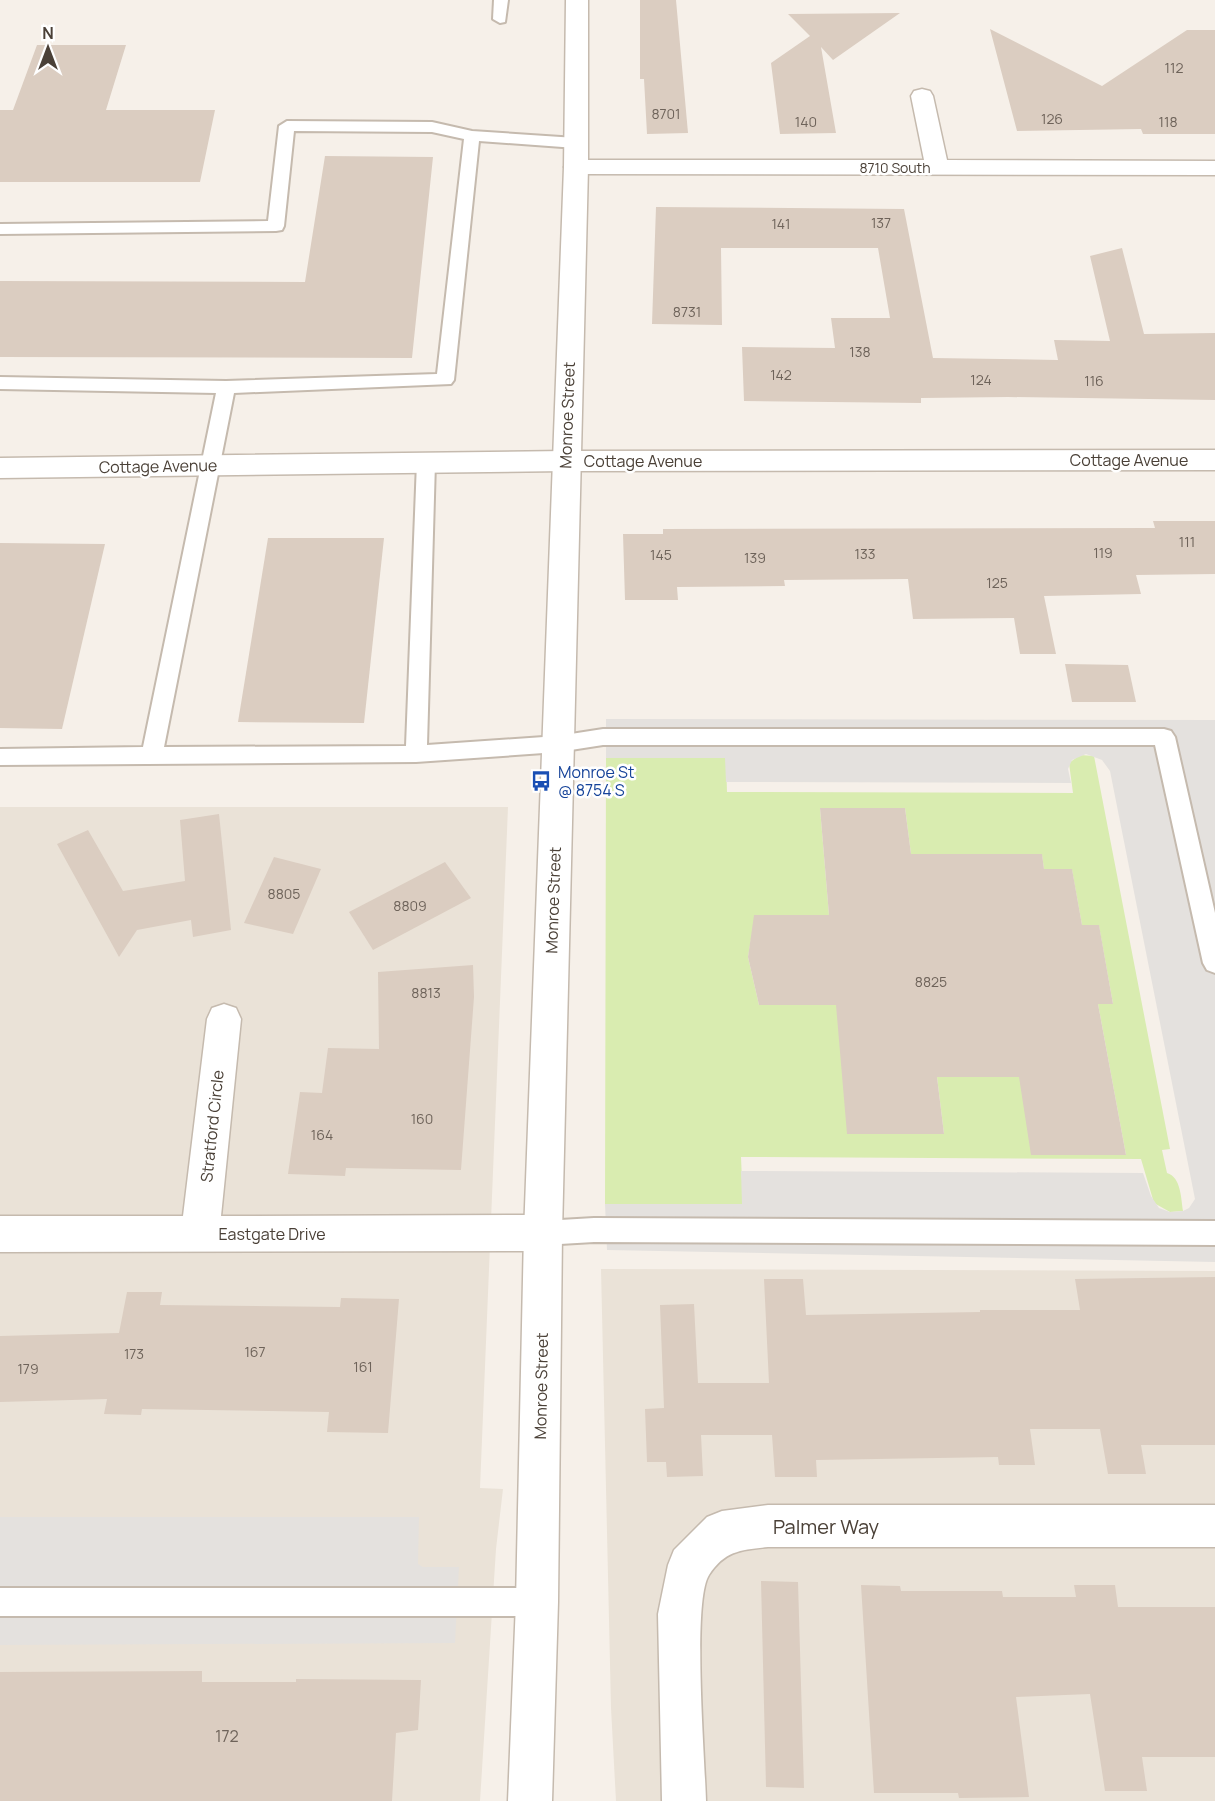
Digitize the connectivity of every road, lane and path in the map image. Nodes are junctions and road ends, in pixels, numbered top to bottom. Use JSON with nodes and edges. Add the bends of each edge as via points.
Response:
{"nodes":[{"id":1,"x":501,"y":0,"type":"edge"},
{"id":2,"x":578,"y":0,"type":"edge"},
{"id":3,"x":500,"y":19,"type":"dead end"},
{"id":4,"x":922,"y":96,"type":"dead end"},
{"id":5,"x":471,"y":136,"type":"junction"},
{"id":6,"x":576,"y":155,"type":"junction"},
{"id":7,"x":937,"y":167,"type":"junction"},
{"id":8,"x":1215,"y":168,"type":"edge"},
{"id":9,"x":0,"y":230,"type":"edge"},
{"id":10,"x":0,"y":383,"type":"edge"},
{"id":11,"x":226,"y":387,"type":"junction"},
{"id":12,"x":1215,"y":460,"type":"edge"},
{"id":13,"x":565,"y":461,"type":"junction"},
{"id":14,"x":426,"y":462,"type":"junction"},
{"id":15,"x":209,"y":465,"type":"junction"},
{"id":16,"x":0,"y":468,"type":"edge"},
{"id":17,"x":558,"y":744,"type":"junction"},
{"id":18,"x":416,"y":754,"type":"junction"},
{"id":19,"x":152,"y":756,"type":"junction"},
{"id":20,"x":0,"y":757,"type":"edge"},
{"id":21,"x":1215,"y":963,"type":"edge"},
{"id":22,"x":224,"y":1019,"type":"dead end"},
{"id":23,"x":543,"y":1233,"type":"junction"},
{"id":24,"x":1215,"y":1233,"type":"edge"},
{"id":25,"x":0,"y":1234,"type":"edge"},
{"id":26,"x":200,"y":1234,"type":"junction"},
{"id":27,"x":1215,"y":1526,"type":"edge"},
{"id":28,"x":0,"y":1602,"type":"edge"},
{"id":29,"x":537,"y":1602,"type":"junction"},
{"id":30,"x":530,"y":1801,"type":"edge"},
{"id":31,"x":684,"y":1801,"type":"edge"}],
"edges":[{"from":1,"to":3,"type":"lane"},
{"from":2,"to":6,"type":"street","name":"Monroe Street"},
{"from":4,"to":7,"type":"street"},
{"from":5,"to":6,"type":"lane"},
{"from":5,"to":9,"type":"lane","via":[[432,127],[287,126],[276,226]]},
{"from":5,"to":11,"type":"lane","via":[[445,380]]},
{"from":6,"to":7,"type":"street","name":"8710 South"},
{"from":6,"to":13,"type":"street","name":"Monroe Street"},
{"from":7,"to":8,"type":"street","name":"8710 South"},
{"from":10,"to":11,"type":"lane"},
{"from":11,"to":15,"type":"lane"},
{"from":12,"to":13,"type":"street","name":"Cottage Avenue"},
{"from":13,"to":14,"type":"street","name":"Cottage Avenue"},
{"from":13,"to":17,"type":"street","name":"Monroe Street"},
{"from":14,"to":15,"type":"street","name":"Cottage Avenue"},
{"from":14,"to":18,"type":"lane"},
{"from":15,"to":16,"type":"street","name":"Cottage Avenue"},
{"from":15,"to":19,"type":"lane"},
{"from":17,"to":18,"type":"lane"},
{"from":17,"to":21,"type":"lane","via":[[603,737],[1164,737]]},
{"from":17,"to":23,"type":"street","name":"Monroe Street"},
{"from":18,"to":19,"type":"lane"},
{"from":19,"to":20,"type":"lane"},
{"from":22,"to":26,"type":"street","name":"Stratford Circle"},
{"from":23,"to":24,"type":"lane"},
{"from":23,"to":26,"type":"street","name":"Eastgate Drive"},
{"from":23,"to":29,"type":"street","name":"Monroe Street"},
{"from":25,"to":26,"type":"street","name":"Eastgate Drive"},
{"from":27,"to":31,"type":"street","name":"Palmer Way","via":[[768,1526],[722,1532],[689,1565],[679,1614]]},
{"from":28,"to":29,"type":"lane"},
{"from":29,"to":30,"type":"street","name":"Monroe Street"}]}
